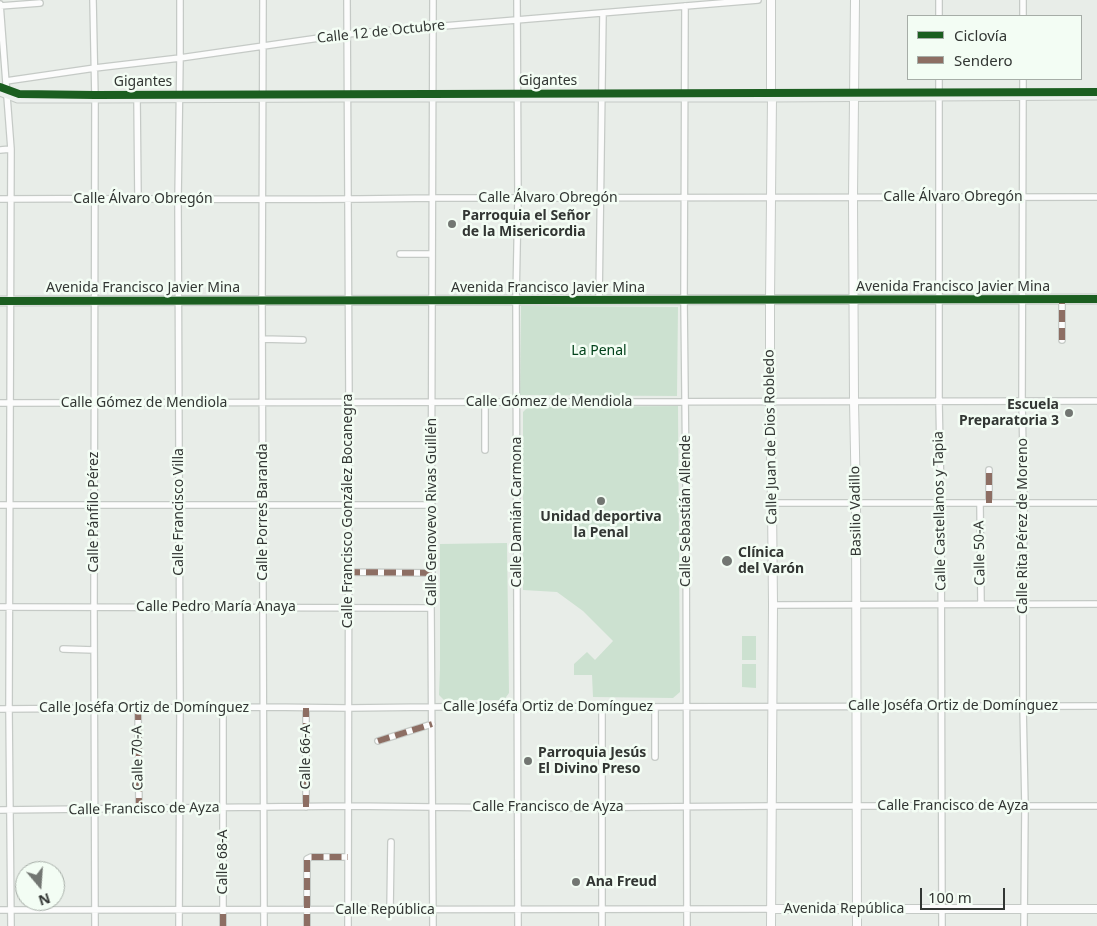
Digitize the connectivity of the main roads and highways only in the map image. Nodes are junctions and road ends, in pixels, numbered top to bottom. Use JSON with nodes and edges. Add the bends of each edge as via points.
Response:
{"nodes":[{"id":1,"x":5,"y":95,"type":"edge"},
{"id":2,"x":1097,"y":95,"type":"edge"},
{"id":3,"x":1097,"y":299,"type":"edge"},
{"id":4,"x":0,"y":301,"type":"edge"}],
"edges":[{"from":1,"to":2,"type":"main road","via":[[18,98]]},
{"from":3,"to":4,"type":"main road","name":"Avenida Francisco Javier Mina"}]}
